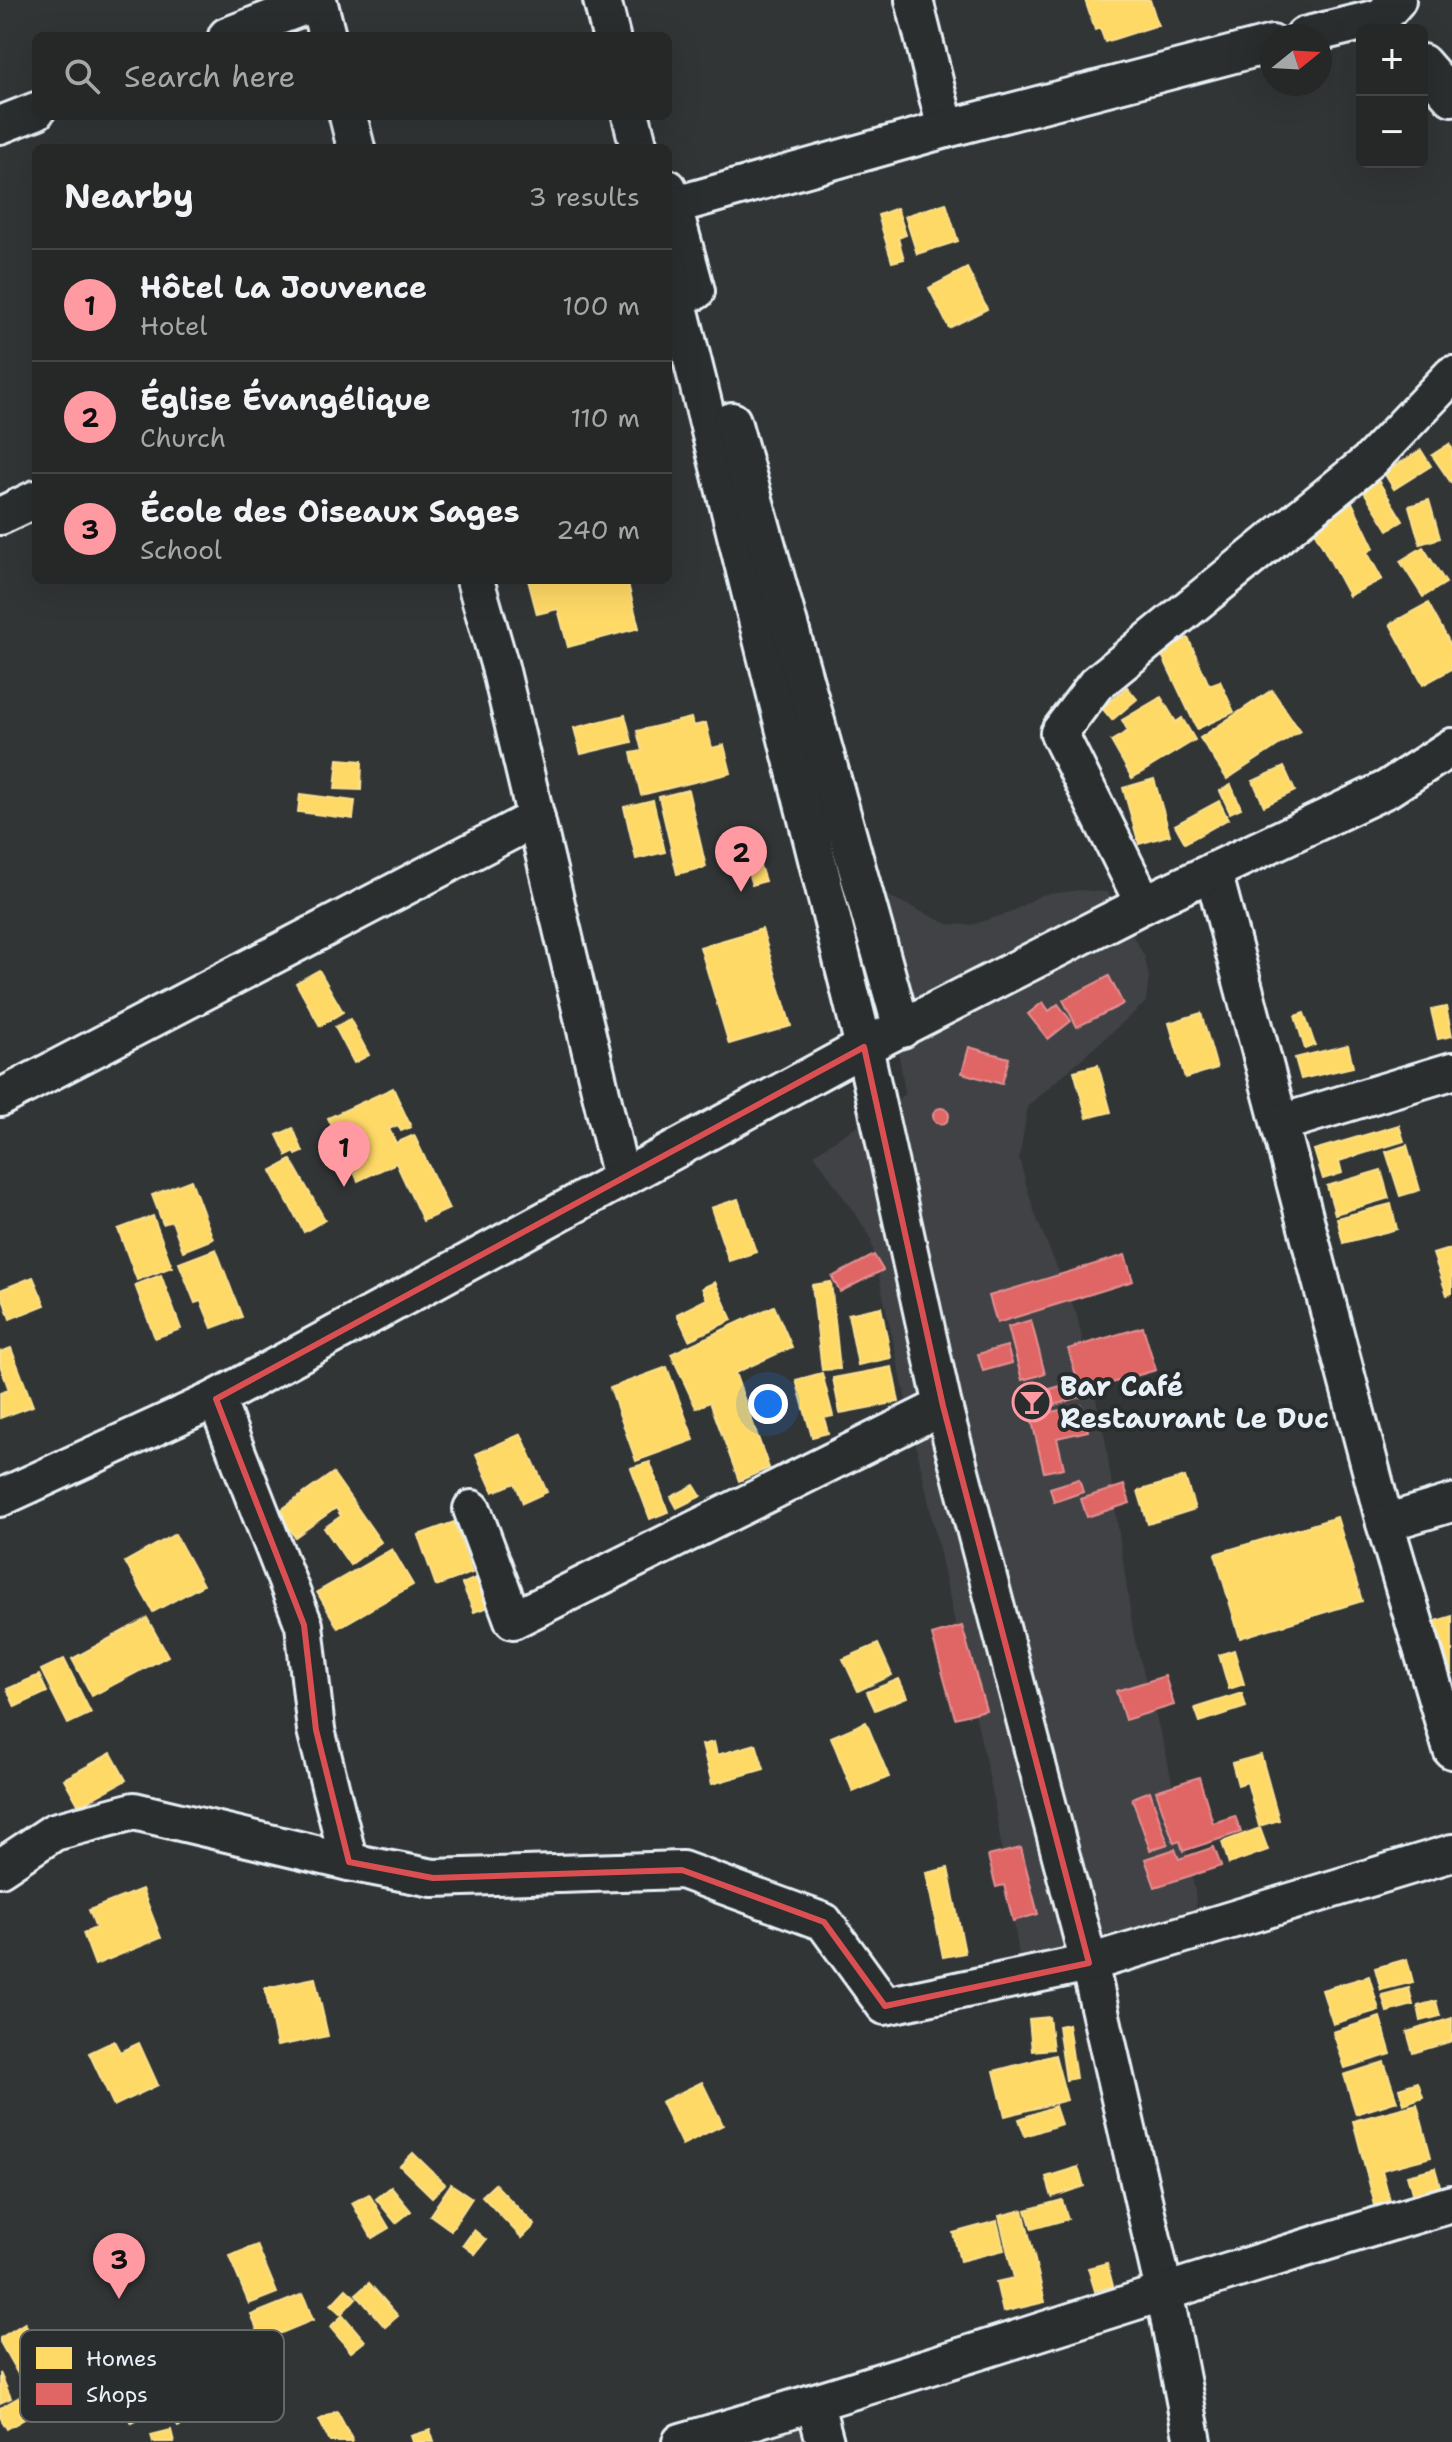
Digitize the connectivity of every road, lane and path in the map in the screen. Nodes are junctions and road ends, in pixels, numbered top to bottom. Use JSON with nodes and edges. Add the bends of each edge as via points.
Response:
{"nodes":[{"id":1,"x":318,"y":0,"type":"edge"},
{"id":2,"x":602,"y":0,"type":"edge"},
{"id":3,"x":628,"y":0,"type":"edge"},
{"id":4,"x":914,"y":0,"type":"edge"},
{"id":5,"x":1391,"y":16,"type":"edge"},
{"id":6,"x":1332,"y":30,"type":"edge"},
{"id":7,"x":237,"y":32,"type":"edge"},
{"id":8,"x":326,"y":32,"type":"edge"},
{"id":9,"x":610,"y":32,"type":"edge"},
{"id":10,"x":635,"y":32,"type":"edge"},
{"id":11,"x":1260,"y":47,"type":"edge"},
{"id":12,"x":1428,"y":70,"type":"edge"},
{"id":13,"x":1452,"y":97,"type":"edge"},
{"id":14,"x":32,"y":113,"type":"edge"},
{"id":15,"x":349,"y":120,"type":"edge"},
{"id":16,"x":632,"y":120,"type":"edge"},
{"id":17,"x":654,"y":120,"type":"edge"},
{"id":18,"x":0,"y":125,"type":"edge"},
{"id":19,"x":946,"y":129,"type":"junction"},
{"id":20,"x":355,"y":144,"type":"edge"},
{"id":21,"x":638,"y":144,"type":"edge"},
{"id":22,"x":658,"y":144,"type":"edge"},
{"id":23,"x":672,"y":197,"type":"edge"},
{"id":24,"x":672,"y":204,"type":"edge"},
{"id":25,"x":672,"y":279,"type":"edge"},
{"id":26,"x":1452,"y":375,"type":"edge"},
{"id":27,"x":32,"y":501,"type":"edge"},
{"id":28,"x":0,"y":516,"type":"edge"},
{"id":29,"x":476,"y":584,"type":"edge"},
{"id":30,"x":1452,"y":747,"type":"edge"},
{"id":31,"x":536,"y":818,"type":"junction"},
{"id":32,"x":1213,"y":871,"type":"junction"},
{"id":33,"x":1144,"y":904,"type":"junction"},
{"id":34,"x":902,"y":1029,"type":"junction"},
{"id":35,"x":864,"y":1047,"type":"junction"},
{"id":36,"x":1452,"y":1071,"type":"edge"},
{"id":37,"x":0,"y":1098,"type":"edge"},
{"id":38,"x":1281,"y":1123,"type":"junction"},
{"id":39,"x":621,"y":1178,"type":"junction"},
{"id":40,"x":216,"y":1399,"type":"junction"},
{"id":41,"x":943,"y":1406,"type":"junction"},
{"id":42,"x":0,"y":1498,"type":"edge"},
{"id":43,"x":1452,"y":1503,"type":"edge"},
{"id":44,"x":472,"y":1509,"type":"dead end"},
{"id":45,"x":1385,"y":1523,"type":"junction"},
{"id":46,"x":1452,"y":1750,"type":"edge"},
{"id":47,"x":1452,"y":1853,"type":"edge"},
{"id":48,"x":349,"y":1862,"type":"junction"},
{"id":49,"x":0,"y":1868,"type":"edge"},
{"id":50,"x":1089,"y":1963,"type":"junction"},
{"id":51,"x":1452,"y":2204,"type":"edge"},
{"id":52,"x":1164,"y":2291,"type":"junction"},
{"id":53,"x":815,"y":2404,"type":"junction"},
{"id":54,"x":681,"y":2442,"type":"edge"},
{"id":55,"x":825,"y":2442,"type":"edge"},
{"id":56,"x":1193,"y":2442,"type":"edge"}],
"edges":[{"from":1,"to":7,"type":"street"},
{"from":1,"to":8,"type":"street"},
{"from":2,"to":9,"type":"street"},
{"from":3,"to":10,"type":"street"},
{"from":4,"to":19,"type":"street"},
{"from":5,"to":6,"type":"street"},
{"from":11,"to":19,"type":"street"},
{"from":12,"to":13,"type":"street"},
{"from":14,"to":18,"type":"street"},
{"from":15,"to":20,"type":"street"},
{"from":16,"to":21,"type":"street"},
{"from":17,"to":22,"type":"street"},
{"from":19,"to":23,"type":"street"},
{"from":24,"to":34,"type":"street"},
{"from":25,"to":35,"type":"street"},
{"from":26,"to":33,"type":"street","via":[[1371,460],[1096,684],[1059,733]]},
{"from":27,"to":28,"type":"street"},
{"from":29,"to":31,"type":"street"},
{"from":30,"to":32,"type":"street","via":[[1387,789]]},
{"from":31,"to":37,"type":"street"},
{"from":31,"to":39,"type":"street"},
{"from":32,"to":33,"type":"street"},
{"from":32,"to":38,"type":"street"},
{"from":33,"to":34,"type":"street"},
{"from":34,"to":35,"type":"street"},
{"from":35,"to":39,"type":"street"},
{"from":35,"to":41,"type":"street"},
{"from":36,"to":38,"type":"street"},
{"from":38,"to":45,"type":"street"},
{"from":39,"to":40,"type":"street"},
{"from":40,"to":42,"type":"street"},
{"from":40,"to":48,"type":"street","via":[[304,1625],[316,1730]]},
{"from":41,"to":44,"type":"street","via":[[513,1620]]},
{"from":41,"to":50,"type":"street"},
{"from":43,"to":45,"type":"street"},
{"from":45,"to":46,"type":"street"},
{"from":47,"to":50,"type":"street"},
{"from":48,"to":49,"type":"street","via":[[134,1811],[54,1832]]},
{"from":48,"to":50,"type":"street","via":[[433,1878],[682,1870],[824,1922],[885,2006]]},
{"from":50,"to":52,"type":"street"},
{"from":51,"to":52,"type":"street"},
{"from":52,"to":53,"type":"street"},
{"from":52,"to":56,"type":"street"},
{"from":53,"to":54,"type":"street"},
{"from":53,"to":55,"type":"street"}]}
